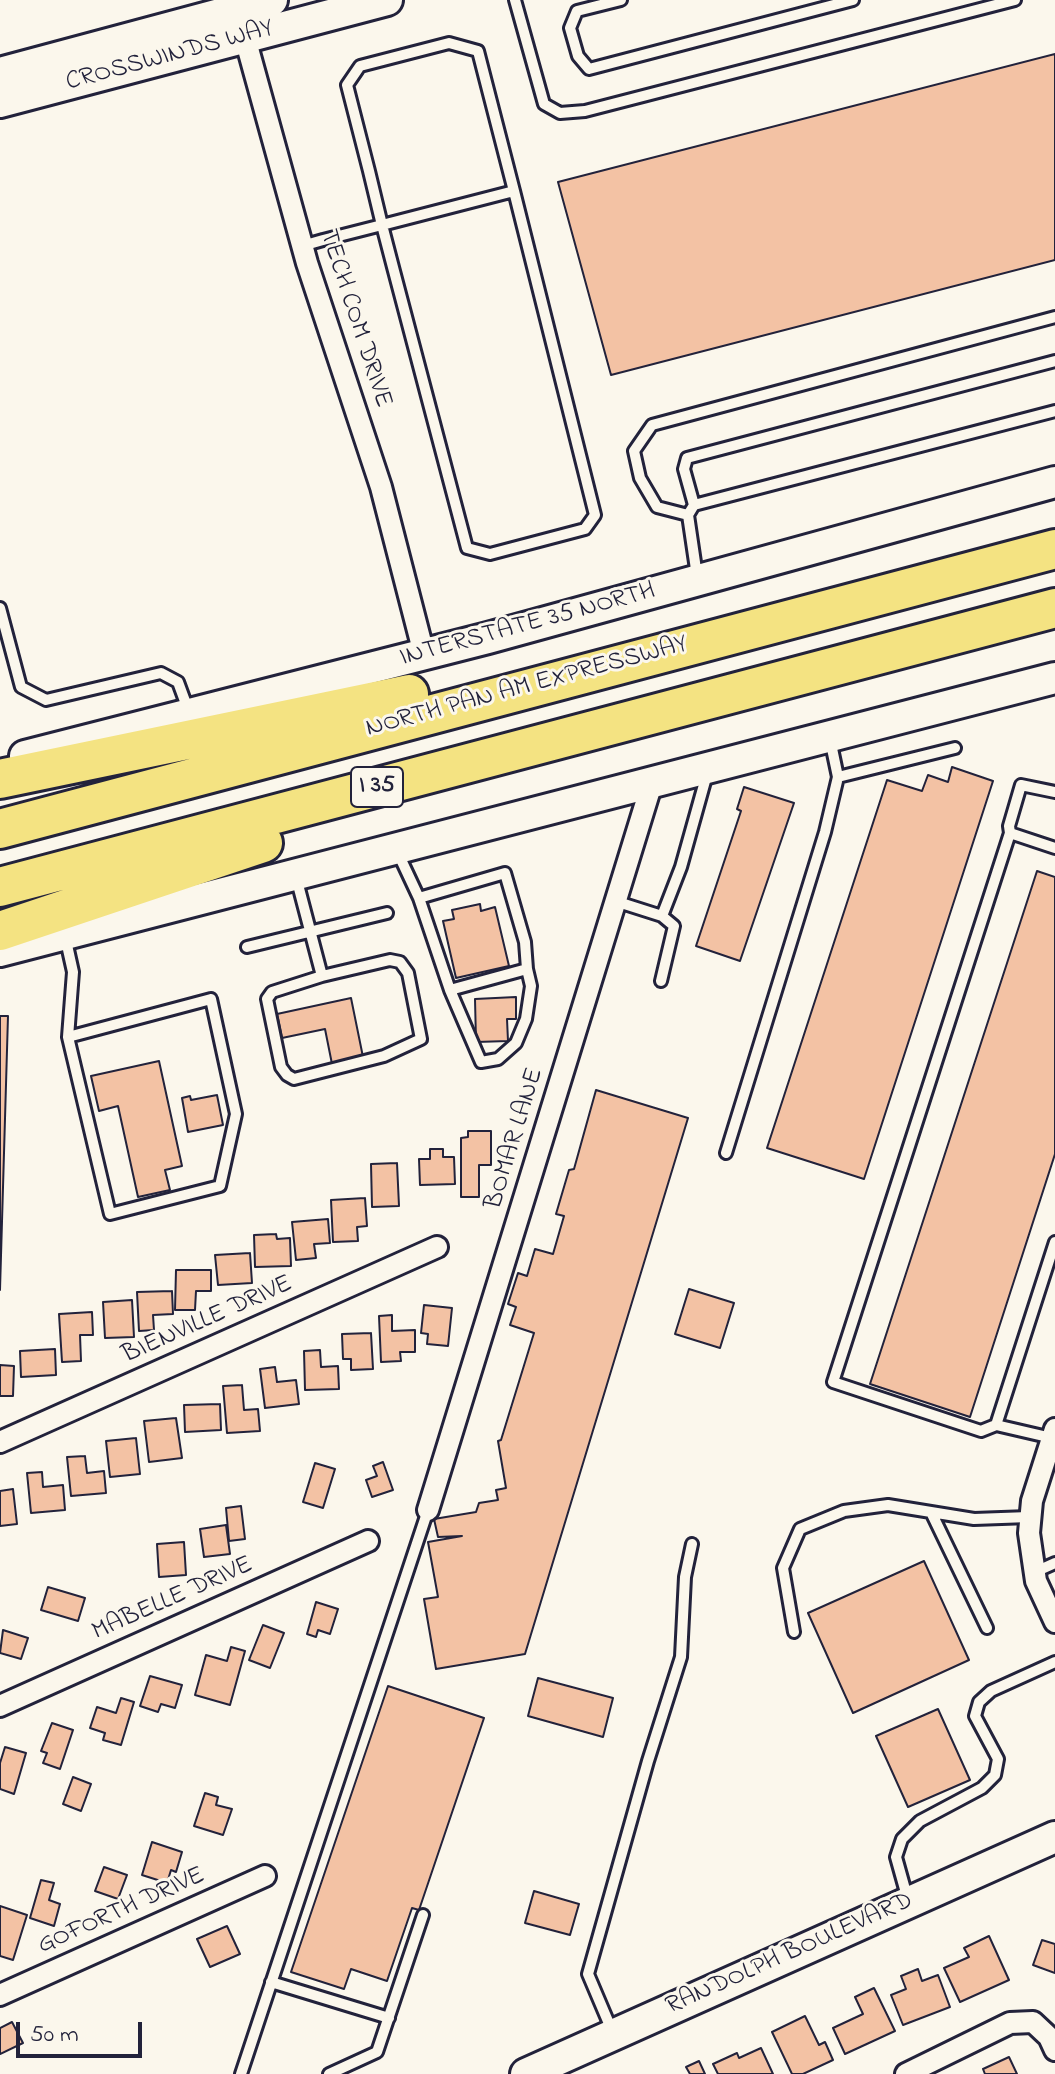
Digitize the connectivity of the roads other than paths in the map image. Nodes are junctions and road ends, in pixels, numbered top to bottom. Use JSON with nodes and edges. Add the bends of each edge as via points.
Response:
{"nodes":[{"id":1,"x":272,"y":0,"type":"edge"},
{"id":2,"x":387,"y":0,"type":"edge"},
{"id":3,"x":515,"y":0,"type":"edge"},
{"id":4,"x":621,"y":0,"type":"edge"},
{"id":5,"x":853,"y":0,"type":"edge"},
{"id":6,"x":1015,"y":0,"type":"edge"},
{"id":7,"x":239,"y":16,"type":"edge"},
{"id":8,"x":0,"y":73,"type":"edge"},
{"id":9,"x":0,"y":102,"type":"edge"},
{"id":10,"x":514,"y":191,"type":"junction"},
{"id":11,"x":382,"y":225,"type":"junction"},
{"id":12,"x":302,"y":246,"type":"junction"},
{"id":13,"x":1055,"y":317,"type":"edge"},
{"id":14,"x":1055,"y":361,"type":"edge"},
{"id":15,"x":1055,"y":411,"type":"edge"},
{"id":16,"x":1055,"y":482,"type":"edge"},
{"id":17,"x":691,"y":510,"type":"junction"},
{"id":18,"x":1055,"y":525,"type":"edge"},
{"id":19,"x":1055,"y":549,"type":"edge"},
{"id":20,"x":698,"y":580,"type":"junction"},
{"id":21,"x":0,"y":608,"type":"edge"},
{"id":22,"x":833,"y":608,"type":"junction"},
{"id":23,"x":1055,"y":608,"type":"edge"},
{"id":24,"x":753,"y":628,"type":"junction"},
{"id":25,"x":1055,"y":631,"type":"edge"},
{"id":26,"x":424,"y":654,"type":"junction"},
{"id":27,"x":1055,"y":678,"type":"edge"},
{"id":28,"x":769,"y":683,"type":"junction"},
{"id":29,"x":190,"y":714,"type":"junction"},
{"id":30,"x":829,"y":737,"type":"junction"},
{"id":31,"x":955,"y":748,"type":"dead end"},
{"id":32,"x":0,"y":763,"type":"edge"},
{"id":33,"x":709,"y":768,"type":"junction"},
{"id":34,"x":838,"y":777,"type":"junction"},
{"id":35,"x":0,"y":779,"type":"edge"},
{"id":36,"x":652,"y":783,"type":"junction"},
{"id":37,"x":1055,"y":792,"type":"edge"},
{"id":38,"x":0,"y":829,"type":"edge"},
{"id":39,"x":1010,"y":833,"type":"junction"},
{"id":40,"x":1055,"y":848,"type":"edge"},
{"id":41,"x":396,"y":849,"type":"junction"},
{"id":42,"x":295,"y":875,"type":"junction"},
{"id":43,"x":0,"y":887,"type":"edge"},
{"id":44,"x":419,"y":898,"type":"junction"},
{"id":45,"x":618,"y":902,"type":"junction"},
{"id":46,"x":387,"y":913,"type":"dead end"},
{"id":47,"x":662,"y":916,"type":"junction"},
{"id":48,"x":0,"y":931,"type":"edge"},
{"id":49,"x":311,"y":933,"type":"junction"},
{"id":50,"x":65,"y":934,"type":"junction"},
{"id":51,"x":247,"y":947,"type":"dead end"},
{"id":52,"x":0,"y":951,"type":"edge"},
{"id":53,"x":527,"y":969,"type":"junction"},
{"id":54,"x":322,"y":976,"type":"junction"},
{"id":55,"x":661,"y":981,"type":"dead end"},
{"id":56,"x":450,"y":990,"type":"junction"},
{"id":57,"x":68,"y":1037,"type":"junction"},
{"id":58,"x":726,"y":1153,"type":"dead end"},
{"id":59,"x":1055,"y":1242,"type":"edge"},
{"id":60,"x":437,"y":1247,"type":"dead end"},
{"id":61,"x":996,"y":1425,"type":"junction"},
{"id":62,"x":1054,"y":1434,"type":"edge"},
{"id":63,"x":0,"y":1442,"type":"edge"},
{"id":64,"x":428,"y":1510,"type":"joint"},
{"id":65,"x":931,"y":1512,"type":"junction"},
{"id":66,"x":1029,"y":1517,"type":"junction"},
{"id":67,"x":368,"y":1541,"type":"dead end"},
{"id":68,"x":692,"y":1544,"type":"dead end"},
{"id":69,"x":1055,"y":1563,"type":"edge"},
{"id":70,"x":1035,"y":1573,"type":"junction"},
{"id":71,"x":1055,"y":1622,"type":"edge"},
{"id":72,"x":987,"y":1628,"type":"dead end"},
{"id":73,"x":794,"y":1632,"type":"dead end"},
{"id":74,"x":1055,"y":1662,"type":"edge"},
{"id":75,"x":0,"y":1706,"type":"edge"},
{"id":76,"x":1055,"y":1837,"type":"edge"},
{"id":77,"x":265,"y":1876,"type":"dead end"},
{"id":78,"x":909,"y":1902,"type":"junction"},
{"id":79,"x":423,"y":1915,"type":"dead end"},
{"id":80,"x":271,"y":1982,"type":"junction"},
{"id":81,"x":0,"y":1995,"type":"edge"},
{"id":82,"x":389,"y":2018,"type":"junction"},
{"id":83,"x":613,"y":2035,"type":"junction"},
{"id":84,"x":1055,"y":2050,"type":"edge"},
{"id":85,"x":241,"y":2074,"type":"edge"},
{"id":86,"x":329,"y":2074,"type":"edge"},
{"id":87,"x":526,"y":2074,"type":"edge"},
{"id":88,"x":906,"y":2074,"type":"edge"}],
"edges":[{"from":1,"to":7,"type":"main road","name":"CROSSWINDS WAY"},
{"from":2,"to":7,"type":"main road","name":"CROSSWINDS WAY"},
{"from":3,"to":6,"type":"lane","via":[[544,104],[560,113],[585,111]]},
{"from":4,"to":5,"type":"lane","via":[[577,11],[570,28],[578,56],[589,69]]},
{"from":7,"to":8,"type":"main road","name":"CROSSWINDS WAY"},
{"from":7,"to":9,"type":"main road","name":"CROSSWINDS WAY"},
{"from":7,"to":12,"type":"street","name":"TECH COM DRIVE"},
{"from":10,"to":11,"type":"lane"},
{"from":10,"to":11,"type":"lane","via":[[478,51],[449,43],[360,66],[347,85]]},
{"from":10,"to":11,"type":"lane","via":[[595,515],[585,529],[531,544],[490,554],[467,548]]},
{"from":11,"to":12,"type":"lane"},
{"from":12,"to":26,"type":"street","name":"TECH COM DRIVE","via":[[381,487]]},
{"from":13,"to":17,"type":"lane","via":[[652,425],[634,451],[640,478],[657,507]]},
{"from":14,"to":17,"type":"lane","via":[[687,458]]},
{"from":15,"to":17,"type":"lane"},
{"from":16,"to":20,"type":"main road","name":"INTERSTATE 35 NORTH"},
{"from":17,"to":20,"type":"lane"},
{"from":18,"to":22,"type":"highway","via":[[872,574]]},
{"from":19,"to":22,"type":"highway","name":"NORTH PAN AM EXPRESSWAY","number":"I 35"},
{"from":20,"to":26,"type":"main road","name":"INTERSTATE 35 NORTH"},
{"from":21,"to":29,"type":"lane","via":[[21,687],[46,700],[161,673],[178,682]]},
{"from":22,"to":24,"type":"highway","name":"NORTH PAN AM EXPRESSWAY","number":"I 35"},
{"from":23,"to":28,"type":"highway","number":"I 35"},
{"from":24,"to":35,"type":"highway","via":[[644,634],[375,702]]},
{"from":24,"to":38,"type":"highway","name":"NORTH PAN AM EXPRESSWAY","number":"I 35"},
{"from":25,"to":28,"type":"highway"},
{"from":26,"to":29,"type":"main road","name":"INTERSTATE 35 NORTH"},
{"from":27,"to":30,"type":"main road"},
{"from":28,"to":43,"type":"highway","number":"I 35"},
{"from":28,"to":48,"type":"highway","via":[[515,773],[282,837]]},
{"from":29,"to":32,"type":"main road","name":"INTERSTATE 35 NORTH"},
{"from":30,"to":33,"type":"main road"},
{"from":30,"to":34,"type":"lane"},
{"from":31,"to":34,"type":"lane"},
{"from":33,"to":36,"type":"main road"},
{"from":33,"to":47,"type":"lane"},
{"from":34,"to":58,"type":"lane"},
{"from":36,"to":41,"type":"main road"},
{"from":36,"to":45,"type":"street","name":"BOMAR LANE"},
{"from":37,"to":39,"type":"lane","via":[[1021,785]]},
{"from":39,"to":40,"type":"lane"},
{"from":39,"to":61,"type":"lane","via":[[833,1382],[981,1431]]},
{"from":41,"to":42,"type":"main road"},
{"from":41,"to":44,"type":"lane"},
{"from":42,"to":49,"type":"lane"},
{"from":42,"to":50,"type":"main road"},
{"from":44,"to":53,"type":"lane","via":[[505,873],[525,942]]},
{"from":44,"to":56,"type":"lane"},
{"from":45,"to":47,"type":"lane"},
{"from":45,"to":64,"type":"street","name":"BOMAR LANE"},
{"from":46,"to":49,"type":"lane"},
{"from":47,"to":55,"type":"lane","via":[[674,926]]},
{"from":49,"to":51,"type":"lane"},
{"from":49,"to":54,"type":"lane"},
{"from":50,"to":52,"type":"main road"},
{"from":50,"to":57,"type":"lane","via":[[73,972]]},
{"from":53,"to":56,"type":"lane"},
{"from":53,"to":56,"type":"lane","via":[[531,986],[526,1019],[516,1043],[498,1059],[481,1062]]},
{"from":54,"to":54,"type":"lane","via":[[400,962],[408,973],[421,1039],[384,1056],[294,1079],[287,1075],[267,999],[272,992]]},
{"from":57,"to":57,"type":"lane","via":[[110,1214],[220,1186],[236,1114],[211,999]]},
{"from":59,"to":61,"type":"lane"},
{"from":60,"to":63,"type":"street","name":"BIENVILLE DRIVE"},
{"from":61,"to":62,"type":"lane"},
{"from":62,"to":66,"type":"street"},
{"from":64,"to":80,"type":"lane"},
{"from":65,"to":66,"type":"lane","via":[[974,1519]]},
{"from":65,"to":72,"type":"lane"},
{"from":65,"to":73,"type":"lane","via":[[888,1505],[844,1511],[800,1529],[783,1568]]},
{"from":66,"to":70,"type":"street"},
{"from":67,"to":75,"type":"street","name":"MABELLE DRIVE"},
{"from":68,"to":83,"type":"lane","via":[[681,1657],[588,1974]]},
{"from":69,"to":70,"type":"lane"},
{"from":70,"to":71,"type":"street"},
{"from":74,"to":78,"type":"lane","via":[[991,1691],[979,1702],[975,1716],[998,1759],[995,1775],[982,1788],[920,1821],[902,1839],[896,1857]]},
{"from":76,"to":78,"type":"main road","name":"RANDOLPH BOULEVARD"},
{"from":77,"to":81,"type":"street","name":"GOFORTH DRIVE"},
{"from":78,"to":83,"type":"main road","name":"RANDOLPH BOULEVARD"},
{"from":79,"to":82,"type":"lane"},
{"from":80,"to":82,"type":"lane"},
{"from":80,"to":85,"type":"lane"},
{"from":82,"to":86,"type":"lane","via":[[377,2052]]},
{"from":83,"to":87,"type":"main road","name":"RANDOLPH BOULEVARD"},
{"from":84,"to":88,"type":"street","via":[[1033,2022],[1010,2023]]}]}
